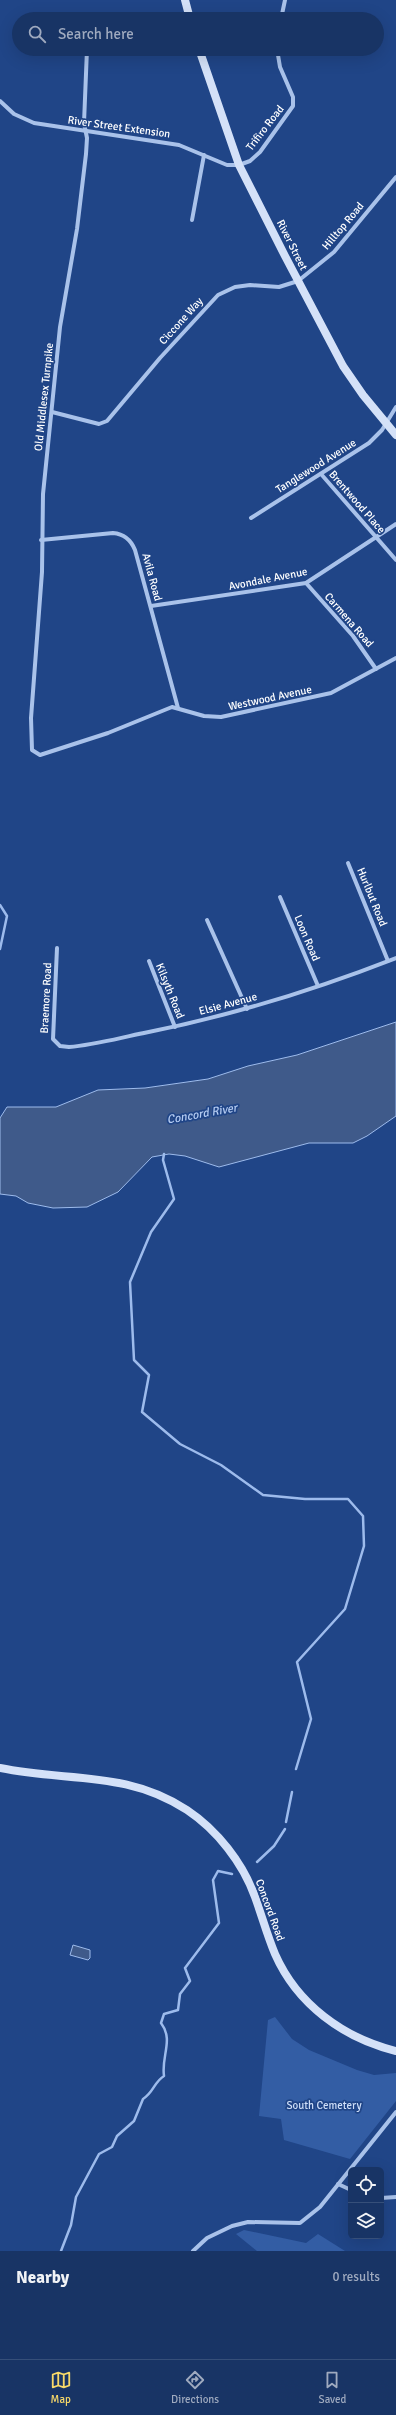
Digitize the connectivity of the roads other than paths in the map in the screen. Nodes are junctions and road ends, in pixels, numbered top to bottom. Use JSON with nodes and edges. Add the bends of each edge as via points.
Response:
{"nodes":[{"id":1,"x":185,"y":0,"type":"edge"},
{"id":2,"x":285,"y":0,"type":"edge"},
{"id":3,"x":188,"y":12,"type":"edge"},
{"id":4,"x":282,"y":12,"type":"edge"},
{"id":5,"x":87,"y":56,"type":"edge"},
{"id":6,"x":202,"y":56,"type":"edge"},
{"id":7,"x":278,"y":56,"type":"edge"},
{"id":8,"x":0,"y":101,"type":"edge"},
{"id":9,"x":86,"y":132,"type":"junction"},
{"id":10,"x":204,"y":155,"type":"junction"},
{"id":11,"x":239,"y":165,"type":"junction"},
{"id":12,"x":396,"y":177,"type":"edge"},
{"id":13,"x":192,"y":220,"type":"dead end"},
{"id":14,"x":298,"y":281,"type":"junction"},
{"id":15,"x":396,"y":407,"type":"edge"},
{"id":16,"x":52,"y":412,"type":"junction"},
{"id":17,"x":386,"y":424,"type":"junction"},
{"id":18,"x":396,"y":435,"type":"edge"},
{"id":19,"x":321,"y":474,"type":"junction"},
{"id":20,"x":250,"y":518,"type":"dead end"},
{"id":21,"x":396,"y":524,"type":"edge"},
{"id":22,"x":375,"y":536,"type":"junction"},
{"id":23,"x":41,"y":540,"type":"junction"},
{"id":24,"x":396,"y":560,"type":"edge"},
{"id":25,"x":306,"y":583,"type":"junction"},
{"id":26,"x":151,"y":606,"type":"junction"},
{"id":27,"x":396,"y":658,"type":"edge"},
{"id":28,"x":376,"y":670,"type":"junction"},
{"id":29,"x":178,"y":708,"type":"junction"},
{"id":30,"x":31,"y":748,"type":"joint"},
{"id":31,"x":348,"y":863,"type":"dead end"},
{"id":32,"x":280,"y":897,"type":"dead end"},
{"id":33,"x":208,"y":920,"type":"dead end"},
{"id":34,"x":57,"y":948,"type":"dead end"},
{"id":35,"x":396,"y":958,"type":"edge"},
{"id":36,"x":149,"y":961,"type":"dead end"},
{"id":37,"x":388,"y":961,"type":"junction"},
{"id":38,"x":318,"y":986,"type":"junction"},
{"id":39,"x":248,"y":1008,"type":"junction"},
{"id":40,"x":175,"y":1027,"type":"junction"},
{"id":41,"x":60,"y":1046,"type":"joint"},
{"id":42,"x":0,"y":1768,"type":"edge"},
{"id":43,"x":396,"y":2051,"type":"edge"},
{"id":44,"x":396,"y":2112,"type":"edge"},
{"id":45,"x":338,"y":2184,"type":"junction"},
{"id":46,"x":348,"y":2189,"type":"edge"},
{"id":47,"x":396,"y":2196,"type":"edge"},
{"id":48,"x":384,"y":2198,"type":"edge"},
{"id":49,"x":192,"y":2251,"type":"edge"}],
"edges":[{"from":1,"to":3,"type":"main road"},
{"from":2,"to":4,"type":"street"},
{"from":5,"to":9,"type":"street","name":"Old Middlesex Turnpike","via":[[84,123]]},
{"from":6,"to":11,"type":"main road","name":"River Street"},
{"from":7,"to":11,"type":"street","name":"Trifiro Road","via":[[280,67],[293,97],[293,106],[260,152],[250,161]]},
{"from":8,"to":9,"type":"street","name":"River Street Extension","via":[[25,120]]},
{"from":9,"to":10,"type":"street","name":"River Street Extension","via":[[164,142]]},
{"from":9,"to":16,"type":"street","name":"Old Middlesex Turnpike","via":[[87,144],[77,229],[60,327]]},
{"from":10,"to":11,"type":"street","name":"River Street Extension","via":[[227,165]]},
{"from":10,"to":13,"type":"street"},
{"from":11,"to":14,"type":"main road","name":"River Street"},
{"from":12,"to":14,"type":"street","name":"Hilltop Road","via":[[334,252]]},
{"from":14,"to":16,"type":"street","name":"Ciccone Way","via":[[279,287],[234,287],[218,295],[104,423]]},
{"from":14,"to":17,"type":"main road","name":"River Street","via":[[343,366]]},
{"from":15,"to":17,"type":"street","name":"Tanglewood Avenue"},
{"from":16,"to":23,"type":"street","name":"Old Middlesex Turnpike"},
{"from":17,"to":18,"type":"main road","name":"River Street"},
{"from":17,"to":19,"type":"street","name":"Tanglewood Avenue","via":[[369,443]]},
{"from":19,"to":20,"type":"street","name":"Tanglewood Avenue"},
{"from":19,"to":22,"type":"street","name":"Brentwood Place"},
{"from":21,"to":22,"type":"street","name":"Avondale Avenue"},
{"from":22,"to":24,"type":"street","name":"Brentwood Place"},
{"from":22,"to":25,"type":"street","name":"Avondale Avenue"},
{"from":23,"to":26,"type":"street","name":"Avila Road","via":[[113,533],[124,536],[130,540],[135,550]]},
{"from":23,"to":30,"type":"street","name":"Old Middlesex Turnpike","via":[[42,572],[35,649]]},
{"from":25,"to":26,"type":"street","name":"Avondale Avenue"},
{"from":25,"to":28,"type":"street","name":"Carmena Road","via":[[353,636]]},
{"from":26,"to":29,"type":"street","name":"Avila Road"},
{"from":27,"to":28,"type":"street","name":"Westwood Avenue"},
{"from":28,"to":29,"type":"street","name":"Westwood Avenue","via":[[331,693],[249,713],[209,717]]},
{"from":29,"to":30,"type":"street","name":"Westwood Avenue","via":[[166,708],[108,733],[45,754],[38,754]]},
{"from":31,"to":37,"type":"street","name":"Hurlbut Road"},
{"from":32,"to":38,"type":"street","name":"Loon Road"},
{"from":33,"to":39,"type":"street"},
{"from":34,"to":41,"type":"street","name":"Braemore Road","via":[[52,1032],[53,1039]]},
{"from":35,"to":37,"type":"street","name":"Elsie Avenue"},
{"from":36,"to":40,"type":"street","name":"Kilsyth Road"},
{"from":37,"to":38,"type":"street","name":"Elsie Avenue"},
{"from":38,"to":39,"type":"street","name":"Elsie Avenue"},
{"from":39,"to":40,"type":"street","name":"Elsie Avenue"},
{"from":40,"to":41,"type":"street","name":"Elsie Avenue","via":[[78,1046]]},
{"from":42,"to":43,"type":"main road","name":"Concord Road","via":[[115,1780],[165,1798],[188,1810],[218,1837],[235,1858],[249,1883],[276,1955],[301,1995],[321,2015],[344,2031]]},
{"from":44,"to":45,"type":"street"},
{"from":45,"to":46,"type":"street"},
{"from":45,"to":49,"type":"street","via":[[312,2215],[300,2223],[240,2223],[207,2238]]},
{"from":47,"to":48,"type":"street"}]}
